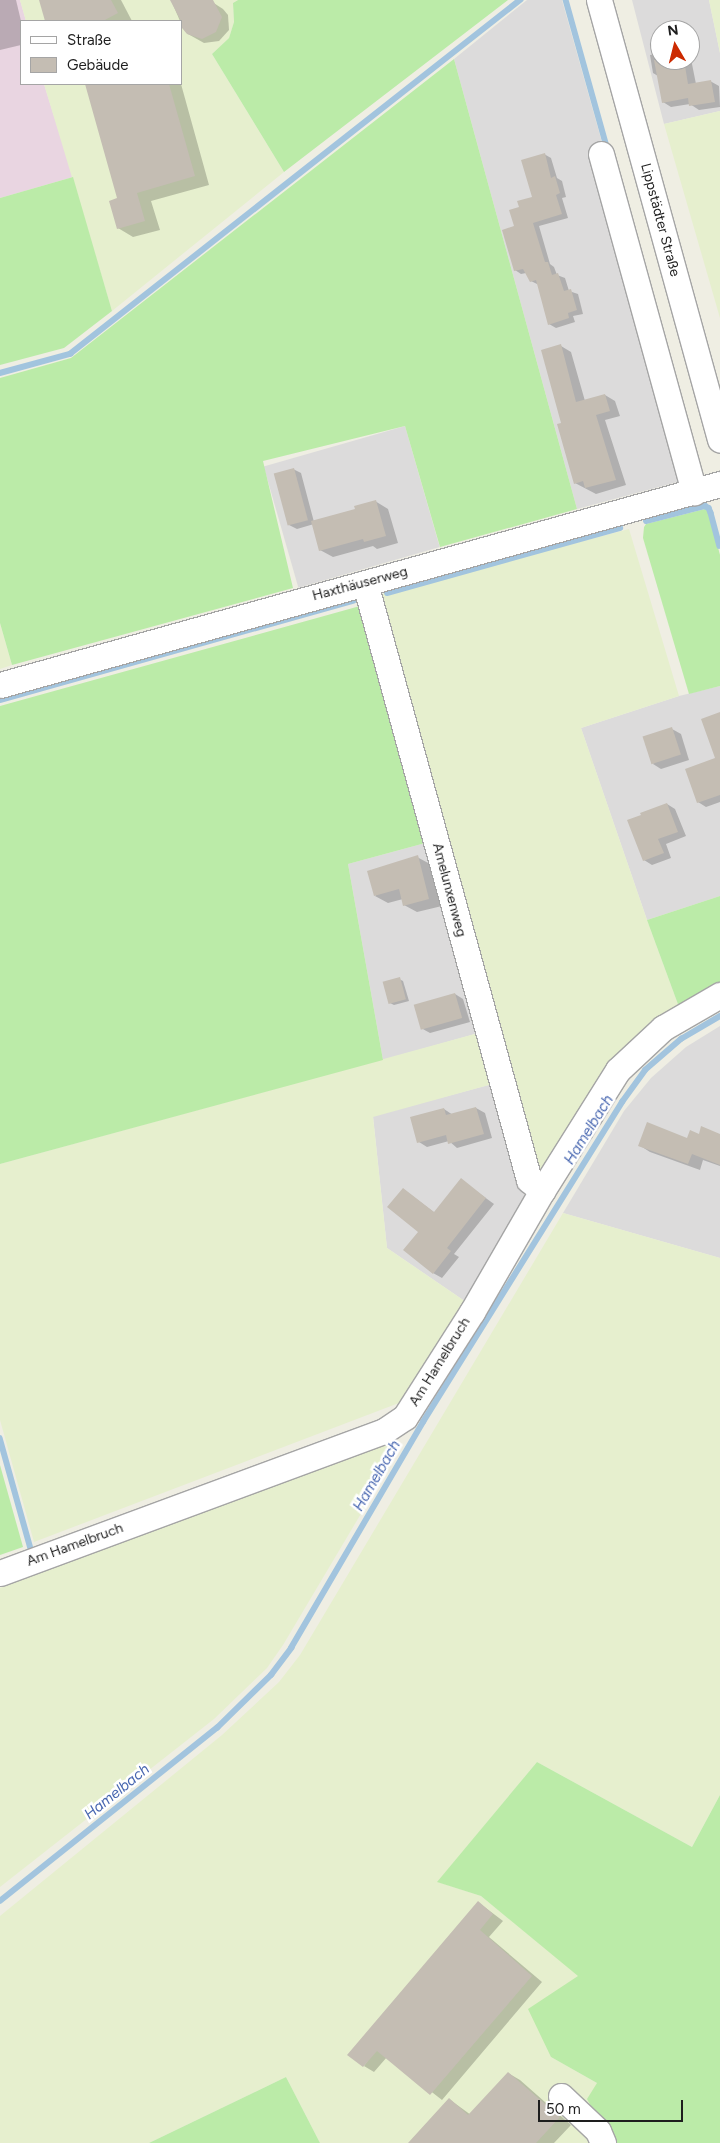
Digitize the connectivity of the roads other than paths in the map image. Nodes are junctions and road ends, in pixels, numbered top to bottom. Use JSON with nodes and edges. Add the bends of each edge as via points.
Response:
{"nodes":[{"id":1,"x":599,"y":0,"type":"edge"},
{"id":2,"x":601,"y":154,"type":"dead end"},
{"id":3,"x":720,"y":440,"type":"edge"},
{"id":4,"x":720,"y":484,"type":"edge"},
{"id":5,"x":694,"y":492,"type":"junction"},
{"id":6,"x":365,"y":583,"type":"junction"},
{"id":7,"x":0,"y":685,"type":"edge"},
{"id":8,"x":720,"y":995,"type":"edge"},
{"id":9,"x":542,"y":1191,"type":"junction"},
{"id":10,"x":0,"y":1573,"type":"edge"},
{"id":11,"x":561,"y":2096,"type":"dead end"},
{"id":12,"x":603,"y":2143,"type":"edge"}],
"edges":[{"from":1,"to":3,"type":"street","name":"Lippstädter Straße"},
{"from":2,"to":5,"type":"street"},
{"from":4,"to":5,"type":"street","name":"Haxthäuserweg"},
{"from":5,"to":6,"type":"street","name":"Haxthäuserweg"},
{"from":6,"to":7,"type":"street","name":"Haxthäuserweg"},
{"from":6,"to":9,"type":"street","name":"Amelunxenweg","via":[[529,1180]]},
{"from":8,"to":9,"type":"street","name":"Am Hamelbruch","via":[[663,1028],[618,1070]]},
{"from":9,"to":10,"type":"street","name":"Am Hamelbruch","via":[[472,1312],[405,1417],[384,1431]]},
{"from":11,"to":12,"type":"street","via":[[598,2131]]}]}
